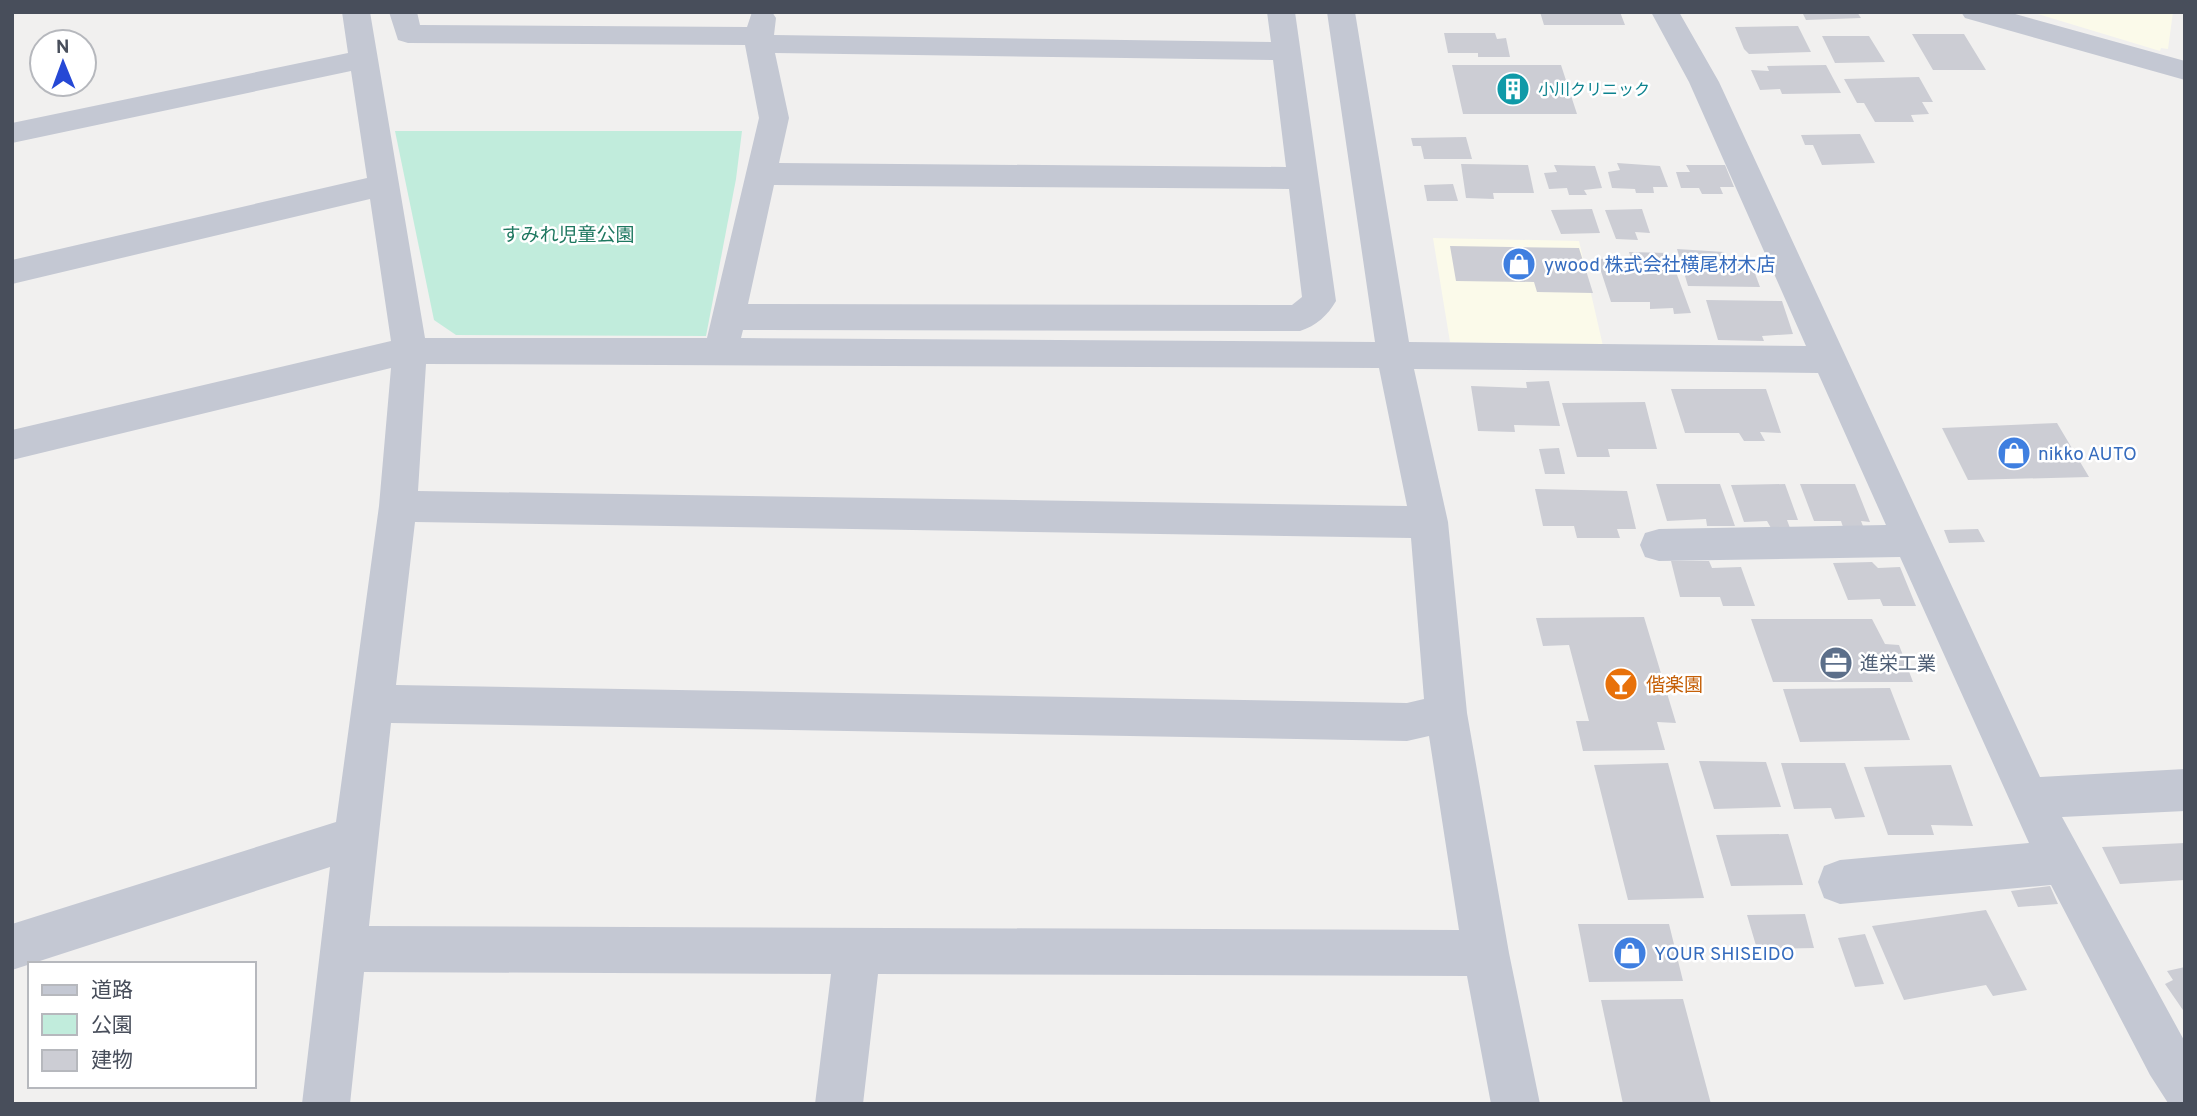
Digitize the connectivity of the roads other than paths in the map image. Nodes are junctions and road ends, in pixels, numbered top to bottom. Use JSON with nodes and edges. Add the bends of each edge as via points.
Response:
{"nodes":[{"id":1,"x":356,"y":12,"type":"edge"},
{"id":2,"x":403,"y":12,"type":"edge"},
{"id":3,"x":1281,"y":12,"type":"edge"},
{"id":4,"x":1341,"y":12,"type":"edge"},
{"id":5,"x":1665,"y":12,"type":"edge"},
{"id":6,"x":1975,"y":12,"type":"edge"},
{"id":7,"x":760,"y":31,"type":"edge"},
{"id":8,"x":1286,"y":51,"type":"junction"},
{"id":9,"x":364,"y":59,"type":"junction"},
{"id":10,"x":2185,"y":71,"type":"edge"},
{"id":11,"x":12,"y":133,"type":"edge"},
{"id":12,"x":760,"y":174,"type":"junction"},
{"id":13,"x":1304,"y":178,"type":"junction"},
{"id":14,"x":385,"y":184,"type":"junction"},
{"id":15,"x":12,"y":272,"type":"edge"},
{"id":16,"x":729,"y":317,"type":"junction"},
{"id":17,"x":410,"y":350,"type":"junction"},
{"id":18,"x":721,"y":351,"type":"junction"},
{"id":19,"x":1394,"y":355,"type":"junction"},
{"id":20,"x":1829,"y":360,"type":"junction"},
{"id":21,"x":12,"y":445,"type":"edge"},
{"id":22,"x":398,"y":506,"type":"junction"},
{"id":23,"x":1429,"y":522,"type":"junction"},
{"id":24,"x":1911,"y":541,"type":"junction"},
{"id":25,"x":1658,"y":545,"type":"dead end"},
{"id":26,"x":373,"y":704,"type":"junction"},
{"id":27,"x":1446,"y":713,"type":"junction"},
{"id":28,"x":2185,"y":790,"type":"edge"},
{"id":29,"x":2028,"y":798,"type":"junction"},
{"id":30,"x":356,"y":837,"type":"junction"},
{"id":31,"x":2062,"y":862,"type":"junction"},
{"id":32,"x":1840,"y":882,"type":"dead end"},
{"id":33,"x":12,"y":947,"type":"edge"},
{"id":34,"x":342,"y":949,"type":"junction"},
{"id":35,"x":857,"y":951,"type":"junction"},
{"id":36,"x":1486,"y":953,"type":"junction"},
{"id":37,"x":2185,"y":1086,"type":"edge"},
{"id":38,"x":326,"y":1104,"type":"edge"},
{"id":39,"x":839,"y":1104,"type":"edge"},
{"id":40,"x":1516,"y":1104,"type":"edge"}],
"edges":[{"from":1,"to":9,"type":"street"},
{"from":2,"to":7,"type":"street","via":[[408,34]]},
{"from":3,"to":8,"type":"street"},
{"from":4,"to":19,"type":"street"},
{"from":5,"to":20,"type":"street","via":[[1704,82]]},
{"from":6,"to":10,"type":"street"},
{"from":7,"to":8,"type":"street"},
{"from":7,"to":12,"type":"street","via":[[774,118]]},
{"from":8,"to":13,"type":"street"},
{"from":9,"to":11,"type":"street"},
{"from":9,"to":14,"type":"street"},
{"from":12,"to":13,"type":"street"},
{"from":12,"to":16,"type":"street"},
{"from":13,"to":16,"type":"street","via":[[1319,301],[1300,318]]},
{"from":14,"to":15,"type":"street"},
{"from":14,"to":17,"type":"street"},
{"from":16,"to":18,"type":"street"},
{"from":17,"to":18,"type":"street"},
{"from":17,"to":21,"type":"street"},
{"from":17,"to":22,"type":"street"},
{"from":18,"to":19,"type":"street"},
{"from":19,"to":20,"type":"street"},
{"from":19,"to":23,"type":"street"},
{"from":20,"to":24,"type":"street"},
{"from":22,"to":23,"type":"street"},
{"from":22,"to":26,"type":"street"},
{"from":23,"to":27,"type":"street"},
{"from":24,"to":25,"type":"street"},
{"from":24,"to":29,"type":"street"},
{"from":26,"to":27,"type":"street","via":[[1407,722]]},
{"from":26,"to":30,"type":"street"},
{"from":27,"to":36,"type":"street"},
{"from":28,"to":29,"type":"street"},
{"from":29,"to":31,"type":"street"},
{"from":30,"to":33,"type":"street"},
{"from":30,"to":34,"type":"street"},
{"from":31,"to":32,"type":"street"},
{"from":31,"to":37,"type":"street"},
{"from":34,"to":35,"type":"street"},
{"from":34,"to":38,"type":"street"},
{"from":35,"to":36,"type":"street"},
{"from":35,"to":39,"type":"street"},
{"from":36,"to":40,"type":"street"}]}
